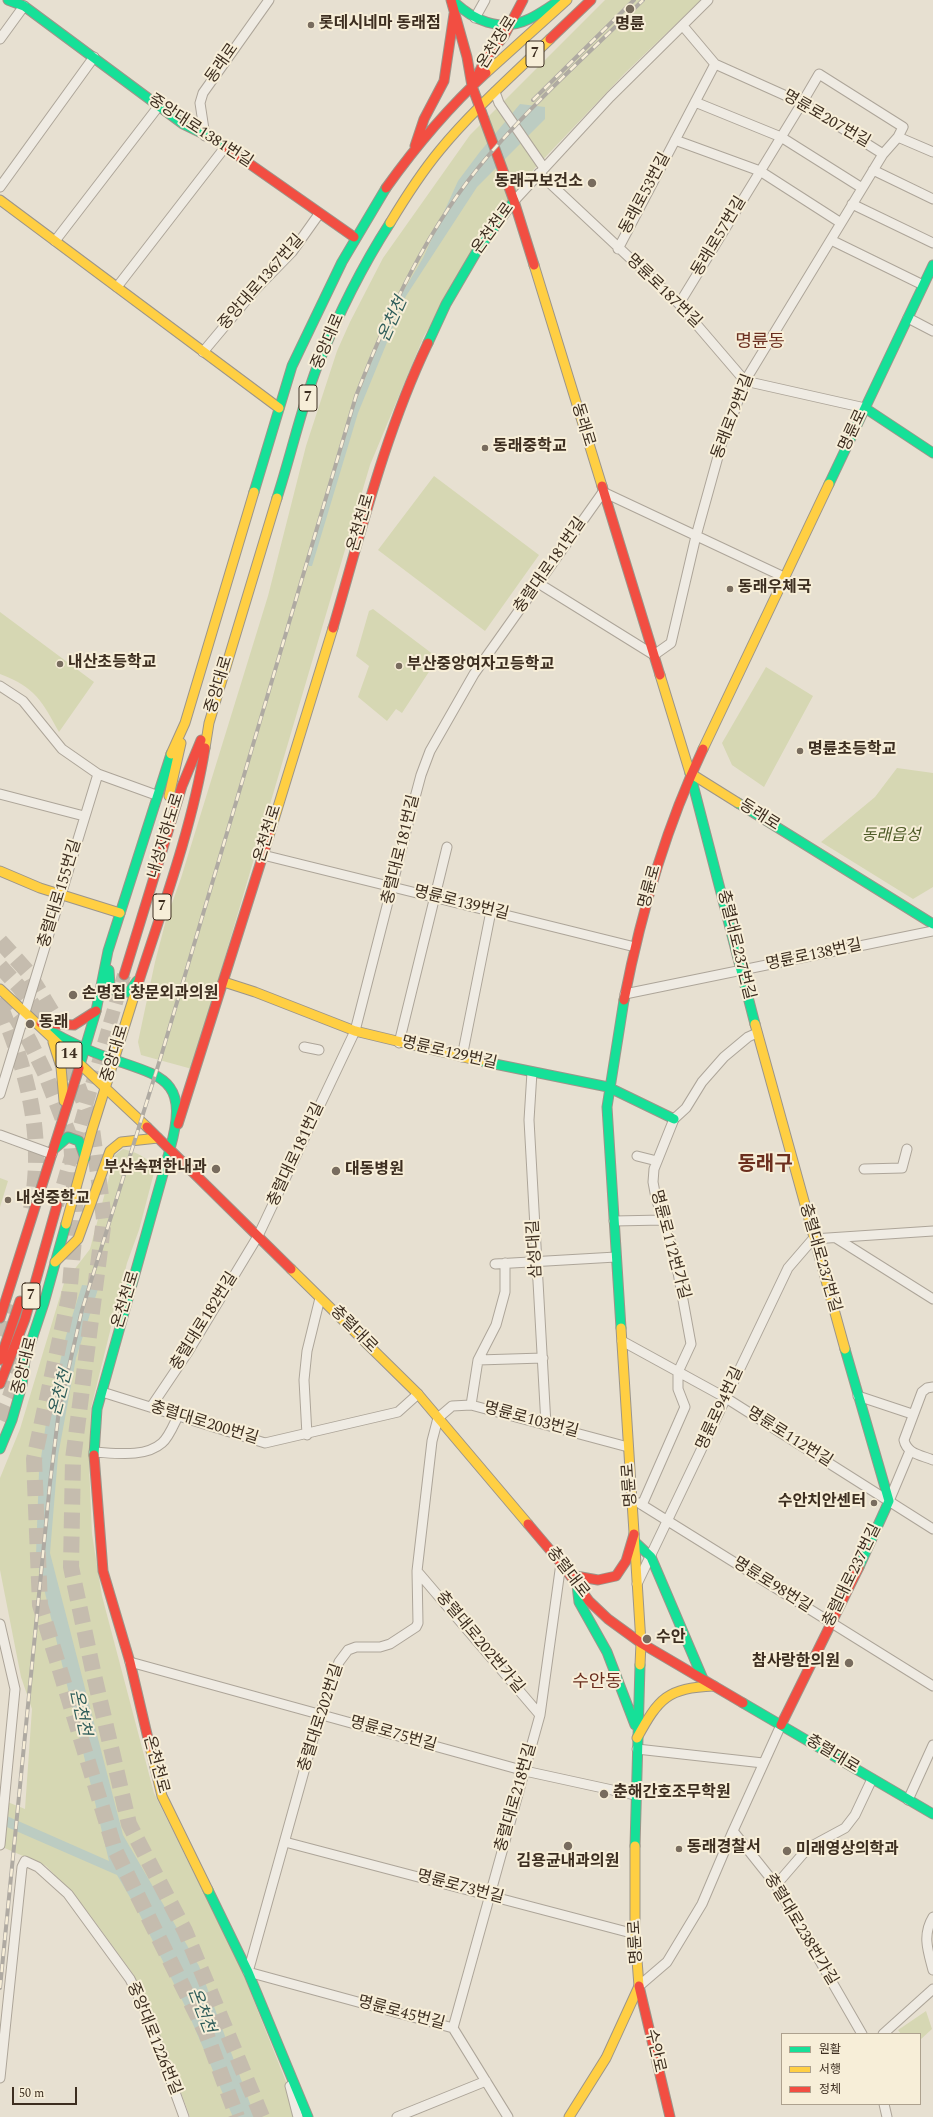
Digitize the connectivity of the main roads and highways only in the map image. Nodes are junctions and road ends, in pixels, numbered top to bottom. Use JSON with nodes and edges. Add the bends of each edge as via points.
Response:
{"nodes":[{"id":1,"x":8,"y":0,"type":"edge"},
{"id":2,"x":452,"y":0,"type":"edge"},
{"id":3,"x":523,"y":0,"type":"edge"},
{"id":4,"x":561,"y":0,"type":"edge"},
{"id":5,"x":567,"y":0,"type":"edge"},
{"id":6,"x":591,"y":0,"type":"edge"},
{"id":7,"x":454,"y":12,"type":"junction"},
{"id":8,"x":510,"y":25,"type":"junction"},
{"id":9,"x":472,"y":86,"type":"junction"},
{"id":10,"x":479,"y":107,"type":"junction"},
{"id":11,"x":415,"y":148,"type":"junction"},
{"id":12,"x":513,"y":198,"type":"junction"},
{"id":13,"x":0,"y":200,"type":"edge"},
{"id":14,"x":354,"y":237,"type":"junction"},
{"id":15,"x":933,"y":265,"type":"edge"},
{"id":16,"x":279,"y":408,"type":"junction"},
{"id":17,"x":865,"y":408,"type":"junction"},
{"id":18,"x":933,"y":453,"type":"edge"},
{"id":19,"x":185,"y":723,"type":"junction"},
{"id":20,"x":209,"y":723,"type":"junction"},
{"id":21,"x":690,"y":773,"type":"junction"},
{"id":22,"x":178,"y":784,"type":"junction"},
{"id":23,"x":0,"y":871,"type":"edge"},
{"id":24,"x":120,"y":913,"type":"junction"},
{"id":25,"x":933,"y":924,"type":"edge"},
{"id":26,"x":108,"y":951,"type":"junction"},
{"id":27,"x":120,"y":974,"type":"tunnel mouth"},
{"id":28,"x":140,"y":976,"type":"junction"},
{"id":29,"x":224,"y":982,"type":"junction"},
{"id":30,"x":0,"y":989,"type":"edge"},
{"id":31,"x":96,"y":1011,"type":"junction"},
{"id":32,"x":32,"y":1022,"type":"junction"},
{"id":33,"x":52,"y":1039,"type":"junction"},
{"id":34,"x":86,"y":1049,"type":"junction"},
{"id":35,"x":114,"y":1059,"type":"junction"},
{"id":36,"x":80,"y":1066,"type":"junction"},
{"id":37,"x":105,"y":1088,"type":"junction"},
{"id":38,"x":608,"y":1088,"type":"junction"},
{"id":39,"x":64,"y":1114,"type":"junction"},
{"id":40,"x":674,"y":1119,"type":"road end"},
{"id":41,"x":175,"y":1134,"type":"junction"},
{"id":42,"x":163,"y":1143,"type":"junction"},
{"id":43,"x":53,"y":1152,"type":"junction"},
{"id":44,"x":85,"y":1159,"type":"junction"},
{"id":45,"x":32,"y":1260,"type":"dead end"},
{"id":46,"x":54,"y":1263,"type":"junction"},
{"id":47,"x":22,"y":1295,"type":"dead end"},
{"id":48,"x":0,"y":1318,"type":"edge"},
{"id":49,"x":0,"y":1360,"type":"edge"},
{"id":50,"x":0,"y":1384,"type":"edge"},
{"id":51,"x":0,"y":1449,"type":"edge"},
{"id":52,"x":634,"y":1537,"type":"junction"},
{"id":53,"x":570,"y":1575,"type":"junction"},
{"id":54,"x":577,"y":1585,"type":"junction"},
{"id":55,"x":641,"y":1643,"type":"junction"},
{"id":56,"x":703,"y":1679,"type":"junction"},
{"id":57,"x":714,"y":1686,"type":"junction"},
{"id":58,"x":781,"y":1725,"type":"junction"},
{"id":59,"x":637,"y":1734,"type":"junction"},
{"id":60,"x":933,"y":1814,"type":"edge"},
{"id":61,"x":639,"y":1986,"type":"junction"},
{"id":62,"x":308,"y":2117,"type":"edge"},
{"id":63,"x":569,"y":2117,"type":"edge"},
{"id":64,"x":670,"y":2117,"type":"edge"}],
"edges":[{"from":1,"to":14,"type":"main road","name":"중앙대로1381번길","via":[[24,6],[158,107],[183,124],[214,138]]},
{"from":2,"to":7,"type":"main road"},
{"from":2,"to":8,"type":"main road","via":[[475,18],[499,26]]},
{"from":3,"to":8,"type":"main road","name":"온천장로"},
{"from":4,"to":8,"type":"main road","via":[[526,21]]},
{"from":5,"to":9,"type":"main road","name":"중앙대로","number":"7"},
{"from":6,"to":10,"type":"main road","name":"중앙대로","number":"7"},
{"from":7,"to":9,"type":"main road"},
{"from":7,"to":11,"type":"main road","via":[[444,81],[424,119]]},
{"from":8,"to":9,"type":"main road","name":"온천장로","via":[[486,58]]},
{"from":9,"to":10,"type":"main road"},
{"from":9,"to":11,"type":"main road","name":"중앙대로"},
{"from":10,"to":12,"type":"main road","name":"동래로"},
{"from":10,"to":20,"type":"main road","name":"중앙대로","number":"7","via":[[440,150],[411,189],[373,249],[346,300],[317,368]]},
{"from":11,"to":14,"type":"main road","name":"중앙대로"},
{"from":12,"to":21,"type":"main road","name":"동래로"},
{"from":12,"to":29,"type":"main road","name":"온천천로","via":[[458,282],[407,388],[378,470],[327,649]]},
{"from":13,"to":16,"type":"main road"},
{"from":14,"to":16,"type":"main road","name":"중앙대로","via":[[307,331],[292,366]]},
{"from":15,"to":17,"type":"main road","name":"명륜로"},
{"from":16,"to":19,"type":"main road","name":"중앙대로"},
{"from":17,"to":18,"type":"main road"},
{"from":17,"to":21,"type":"main road","name":"명륜로"},
{"from":19,"to":22,"type":"main road","name":"내성지하도로"},
{"from":19,"to":24,"type":"main road","name":"중앙대로","via":[[156,795]]},
{"from":20,"to":22,"type":"main road","name":"내성지하도로"},
{"from":20,"to":28,"type":"main road","name":"중앙대로","number":"7","via":[[199,779],[174,870]]},
{"from":21,"to":25,"type":"main road","name":"동래로"},
{"from":21,"to":38,"type":"main road","name":"명륜로","via":[[665,836],[636,947]]},
{"from":21,"to":58,"type":"main road","name":"충렬대로237번길","via":[[813,1239],[889,1501]]},
{"from":22,"to":27,"type":"main road","name":"내성지하도로","number":"7"},
{"from":23,"to":24,"type":"main road","via":[[40,888]]},
{"from":24,"to":26,"type":"main road","name":"중앙대로"},
{"from":26,"to":28,"type":"main road","via":[[110,986],[114,991],[124,994],[129,992]]},
{"from":26,"to":31,"type":"main road","name":"중앙대로"},
{"from":28,"to":35,"type":"main road","name":"중앙대로","number":"7"},
{"from":29,"to":38,"type":"main road","name":"명륜로129번길","via":[[355,1031],[399,1043]]},
{"from":29,"to":41,"type":"main road","name":"온천천로"},
{"from":30,"to":32,"type":"main road","name":"충렬대로","number":"14"},
{"from":31,"to":32,"type":"main road","via":[[74,1025]]},
{"from":31,"to":34,"type":"main road","name":"중앙대로"},
{"from":32,"to":33,"type":"main road","name":"충렬대로","number":"14"},
{"from":32,"to":34,"type":"main road"},
{"from":33,"to":36,"type":"main road","name":"충렬대로","number":"14"},
{"from":33,"to":39,"type":"main road","via":[[61,1067]]},
{"from":34,"to":35,"type":"main road"},
{"from":34,"to":36,"type":"main road","name":"중앙대로"},
{"from":35,"to":37,"type":"main road","name":"중앙대로","number":"7"},
{"from":35,"to":41,"type":"main road","via":[[160,1076],[173,1092],[176,1108]]},
{"from":36,"to":37,"type":"main road","name":"충렬대로","number":"14"},
{"from":36,"to":39,"type":"main road","name":"중앙대로"},
{"from":37,"to":42,"type":"main road","name":"충렬대로"},
{"from":37,"to":44,"type":"main road","name":"중앙대로"},
{"from":38,"to":40,"type":"main road","name":"명륜로129번길"},
{"from":38,"to":52,"type":"main road","name":"명륜로","via":[[607,1107]]},
{"from":39,"to":43,"type":"main road","name":"중앙대로"},
{"from":41,"to":42,"type":"main road","name":"온천천로"},
{"from":42,"to":46,"type":"main road","via":[[121,1142],[110,1151],[78,1239]]},
{"from":42,"to":53,"type":"main road","name":"충렬대로","via":[[418,1394]]},
{"from":42,"to":62,"type":"main road","name":"온천천로","via":[[97,1410],[94,1452],[103,1571],[130,1662],[162,1796],[248,1972]]},
{"from":43,"to":44,"type":"main road","via":[[60,1142],[68,1137],[79,1141]]},
{"from":43,"to":48,"type":"main road","name":"중앙대로"},
{"from":44,"to":46,"type":"main road","name":"중앙대로"},
{"from":45,"to":50,"type":"main road","number":"7","via":[[53,1204],[21,1333]]},
{"from":46,"to":51,"type":"main road","name":"중앙대로","via":[[25,1360],[22,1385],[12,1420]]},
{"from":47,"to":49,"type":"main road","number":"7"},
{"from":52,"to":53,"type":"main road","via":[[627,1563],[616,1576],[595,1581]]},
{"from":52,"to":55,"type":"main road","name":"명륜로"},
{"from":52,"to":56,"type":"main road","via":[[651,1558]]},
{"from":53,"to":54,"type":"main road","name":"충렬대로"},
{"from":54,"to":55,"type":"main road","name":"충렬대로","via":[[608,1619]]},
{"from":54,"to":59,"type":"main road","via":[[579,1602],[607,1652]]},
{"from":55,"to":56,"type":"main road","name":"충렬대로"},
{"from":55,"to":59,"type":"main road","name":"명륜로"},
{"from":56,"to":57,"type":"main road","name":"충렬대로"},
{"from":57,"to":58,"type":"main road","name":"충렬대로"},
{"from":57,"to":59,"type":"main road","via":[[689,1687],[664,1698]]},
{"from":58,"to":60,"type":"main road","name":"충렬대로"},
{"from":59,"to":61,"type":"main road","name":"명륜로","via":[[635,1934]]},
{"from":61,"to":63,"type":"main road","name":"명륜로","via":[[606,2058]]},
{"from":61,"to":64,"type":"main road","name":"수안로"}]}
